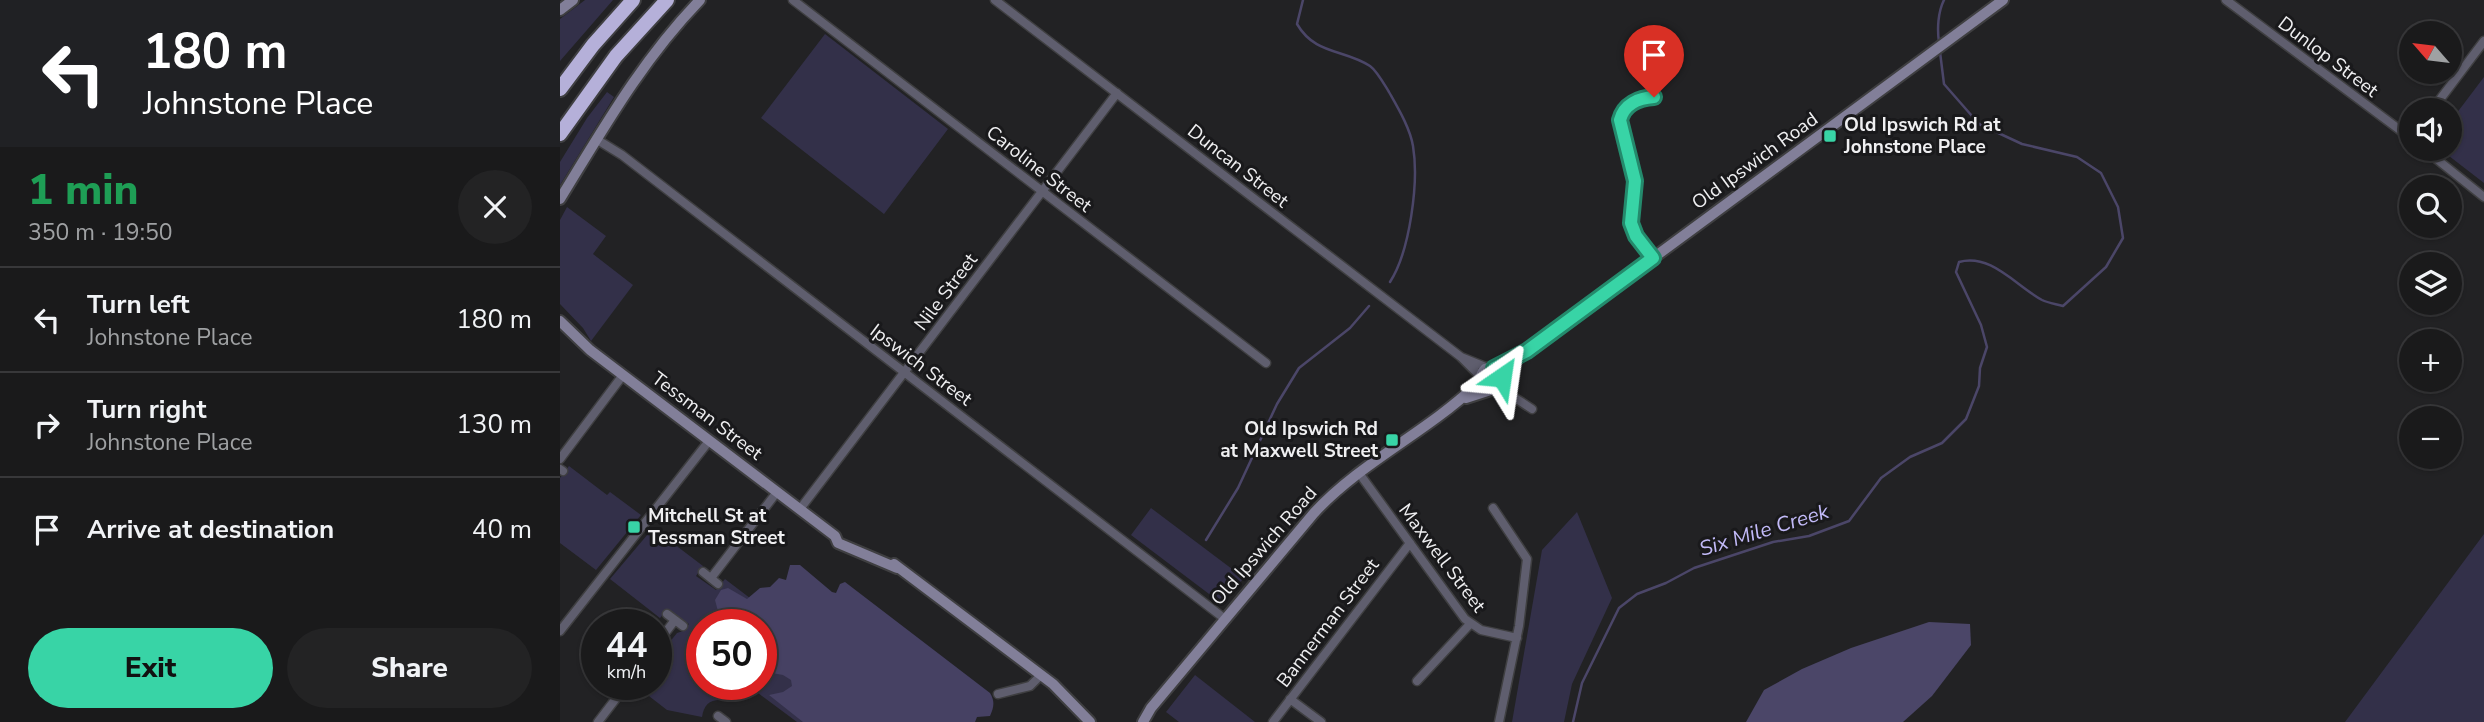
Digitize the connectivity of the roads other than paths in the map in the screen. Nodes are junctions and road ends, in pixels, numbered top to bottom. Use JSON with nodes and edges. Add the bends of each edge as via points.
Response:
{"nodes":[{"id":1,"x":573,"y":0,"type":"edge"},
{"id":2,"x":633,"y":0,"type":"edge"},
{"id":3,"x":667,"y":0,"type":"edge"},
{"id":4,"x":700,"y":0,"type":"edge"},
{"id":5,"x":793,"y":0,"type":"edge"},
{"id":6,"x":995,"y":0,"type":"edge"},
{"id":7,"x":2003,"y":0,"type":"edge"},
{"id":8,"x":2226,"y":0,"type":"edge"},
{"id":9,"x":560,"y":10,"type":"edge"},
{"id":10,"x":2484,"y":41,"type":"edge"},
{"id":11,"x":560,"y":89,"type":"edge"},
{"id":12,"x":1117,"y":93,"type":"junction"},
{"id":13,"x":1654,"y":97,"type":"dead end"},
{"id":14,"x":2441,"y":98,"type":"edge"},
{"id":15,"x":2399,"y":129,"type":"edge"},
{"id":16,"x":560,"y":134,"type":"edge"},
{"id":17,"x":596,"y":139,"type":"junction"},
{"id":18,"x":2439,"y":161,"type":"edge"},
{"id":19,"x":1042,"y":191,"type":"junction"},
{"id":20,"x":2484,"y":197,"type":"edge"},
{"id":21,"x":560,"y":199,"type":"edge"},
{"id":22,"x":1653,"y":258,"type":"junction"},
{"id":23,"x":560,"y":321,"type":"edge"},
{"id":24,"x":1527,"y":351,"type":"junction"},
{"id":25,"x":1266,"y":363,"type":"dead end"},
{"id":26,"x":905,"y":372,"type":"junction"},
{"id":27,"x":1485,"y":373,"type":"junction"},
{"id":28,"x":623,"y":375,"type":"junction"},
{"id":29,"x":1496,"y":386,"type":"junction"},
{"id":30,"x":1457,"y":402,"type":"junction"},
{"id":31,"x":1532,"y":409,"type":"dead end"},
{"id":32,"x":709,"y":440,"type":"junction"},
{"id":33,"x":560,"y":458,"type":"edge"},
{"id":34,"x":1359,"y":473,"type":"junction"},
{"id":35,"x":777,"y":492,"type":"junction"},
{"id":36,"x":800,"y":509,"type":"junction"},
{"id":37,"x":1493,"y":509,"type":"dead end"},
{"id":38,"x":1410,"y":543,"type":"junction"},
{"id":39,"x":702,"y":572,"type":"dead end"},
{"id":40,"x":672,"y":618,"type":"edge"},
{"id":41,"x":1225,"y":619,"type":"junction"},
{"id":42,"x":1470,"y":624,"type":"junction"},
{"id":43,"x":672,"y":630,"type":"edge"},
{"id":44,"x":560,"y":631,"type":"edge"},
{"id":45,"x":1517,"y":638,"type":"junction"},
{"id":46,"x":1040,"y":676,"type":"junction"},
{"id":47,"x":1416,"y":681,"type":"dead end"},
{"id":48,"x":998,"y":694,"type":"dead end"},
{"id":49,"x":1290,"y":699,"type":"junction"},
{"id":50,"x":614,"y":700,"type":"edge"},
{"id":51,"x":1151,"y":708,"type":"junction"},
{"id":52,"x":598,"y":722,"type":"edge"},
{"id":53,"x":1082,"y":722,"type":"edge"},
{"id":54,"x":1090,"y":722,"type":"edge"},
{"id":55,"x":1135,"y":722,"type":"edge"},
{"id":56,"x":1143,"y":722,"type":"edge"},
{"id":57,"x":1273,"y":722,"type":"edge"},
{"id":58,"x":1321,"y":722,"type":"edge"},
{"id":59,"x":1499,"y":722,"type":"edge"}],
"edges":[{"from":1,"to":9,"type":"main road"},
{"from":2,"to":11,"type":"highway"},
{"from":3,"to":16,"type":"highway","via":[[616,56]]},
{"from":4,"to":17,"type":"main road","via":[[644,65]]},
{"from":5,"to":19,"type":"street","name":"Caroline Street"},
{"from":6,"to":12,"type":"street","name":"Duncan Street"},
{"from":7,"to":22,"type":"main road","name":"Old Ipswich Road"},
{"from":8,"to":15,"type":"street","name":"Dunlop Street"},
{"from":10,"to":14,"type":"street"},
{"from":12,"to":19,"type":"street","name":"Nile Street"},
{"from":12,"to":27,"type":"street","name":"Duncan Street"},
{"from":13,"to":22,"type":"street","via":[[1629,106],[1620,120],[1635,181],[1631,223]]},
{"from":17,"to":21,"type":"main road"},
{"from":17,"to":26,"type":"street","name":"Ipswich Street"},
{"from":18,"to":20,"type":"street"},
{"from":19,"to":25,"type":"street","name":"Caroline Street"},
{"from":19,"to":26,"type":"street","name":"Nile Street"},
{"from":22,"to":24,"type":"main road","name":"Old Ipswich Road"},
{"from":23,"to":28,"type":"main road","name":"Tessman Street"},
{"from":24,"to":27,"type":"main road","name":"Old Ipswich Road"},
{"from":24,"to":29,"type":"main road","name":"Old Ipswich Road"},
{"from":26,"to":36,"type":"street","name":"Nile Street"},
{"from":26,"to":41,"type":"street","name":"Ipswich Street"},
{"from":27,"to":29,"type":"main road","via":[[1483,387]]},
{"from":27,"to":29,"type":"main road","via":[[1501,374]]},
{"from":27,"to":30,"type":"main road","name":"Old Ipswich Road"},
{"from":28,"to":32,"type":"main road","name":"Tessman Street"},
{"from":28,"to":33,"type":"street"},
{"from":29,"to":30,"type":"main road","name":"Old Ipswich Road"},
{"from":29,"to":31,"type":"street"},
{"from":30,"to":34,"type":"main road","name":"Old Ipswich Road"},
{"from":32,"to":35,"type":"main road","name":"Tessman Street"},
{"from":32,"to":44,"type":"street"},
{"from":34,"to":38,"type":"street","name":"Maxwell Street"},
{"from":34,"to":41,"type":"main road","name":"Old Ipswich Road","via":[[1314,513]]},
{"from":35,"to":36,"type":"main road","name":"Tessman Street"},
{"from":35,"to":39,"type":"street","via":[[715,581]]},
{"from":36,"to":46,"type":"main road","name":"Tessman Street","via":[[835,536],[887,558]]},
{"from":37,"to":45,"type":"street","via":[[1527,559]]},
{"from":38,"to":42,"type":"street","name":"Maxwell Street"},
{"from":38,"to":49,"type":"street","name":"Bannerman Street"},
{"from":40,"to":43,"type":"street","via":[[679,623]]},
{"from":41,"to":51,"type":"main road","name":"Old Ipswich Road"},
{"from":42,"to":45,"type":"street","name":"Maxwell Street"},
{"from":42,"to":47,"type":"street"},
{"from":45,"to":59,"type":"street"},
{"from":46,"to":48,"type":"street","via":[[1030,686]]},
{"from":46,"to":53,"type":"main road","name":"Tessman Street"},
{"from":46,"to":54,"type":"main road","name":"Tessman Street"},
{"from":49,"to":57,"type":"street","name":"Bannerman Street"},
{"from":49,"to":58,"type":"street"},
{"from":50,"to":52,"type":"street"},
{"from":51,"to":55,"type":"main road","name":"Old Ipswich Road"},
{"from":51,"to":56,"type":"main road","name":"Old Ipswich Road"}]}
